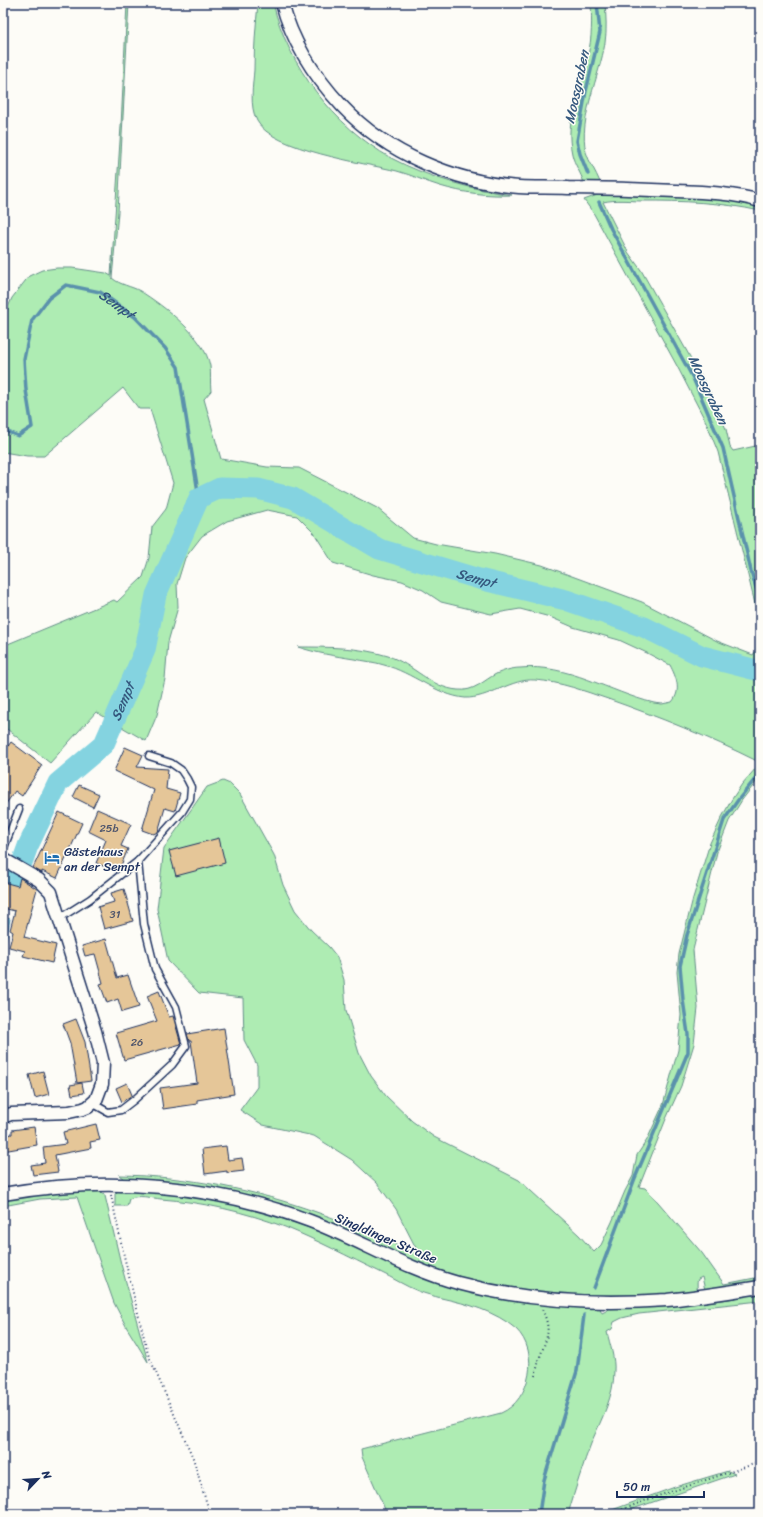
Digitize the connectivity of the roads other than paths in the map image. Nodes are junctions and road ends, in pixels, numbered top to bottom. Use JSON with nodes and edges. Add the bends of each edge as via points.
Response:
{"nodes":[{"id":1,"x":282,"y":3,"type":"edge"},
{"id":2,"x":760,"y":201,"type":"edge"},
{"id":3,"x":149,"y":756,"type":"dead end"},
{"id":4,"x":19,"y":809,"type":"dead end"},
{"id":5,"x":3,"y":850,"type":"edge"},
{"id":6,"x":138,"y":861,"type":"junction"},
{"id":7,"x":8,"y":862,"type":"edge"},
{"id":8,"x":60,"y":918,"type":"junction"},
{"id":9,"x":92,"y":1103,"type":"junction"},
{"id":10,"x":3,"y":1117,"type":"edge"},
{"id":11,"x":3,"y":1194,"type":"edge"},
{"id":12,"x":760,"y":1287,"type":"edge"}],
"edges":[{"from":1,"to":2,"type":"street","via":[[303,54],[330,94],[352,117],[379,138],[417,160],[489,183],[519,187],[698,192],[734,195]]},
{"from":3,"to":6,"type":"lane","via":[[171,763],[181,770],[191,787],[190,798],[182,812]]},
{"from":4,"to":5,"type":"lane"},
{"from":6,"to":8,"type":"lane","via":[[90,899]]},
{"from":6,"to":9,"type":"lane","via":[[144,924],[155,969],[176,1007],[186,1046],[172,1065],[121,1110],[108,1112]]},
{"from":7,"to":8,"type":"street","via":[[39,880],[51,892]]},
{"from":8,"to":9,"type":"street","via":[[103,1063],[102,1084],[98,1096]]},
{"from":9,"to":10,"type":"street","via":[[83,1109],[69,1112],[11,1114]]},
{"from":11,"to":12,"type":"street","name":"Singldinger Straße","via":[[84,1184],[154,1186],[211,1193],[311,1222],[395,1260],[456,1282],[508,1294],[563,1300],[640,1301],[703,1296]]}]}
